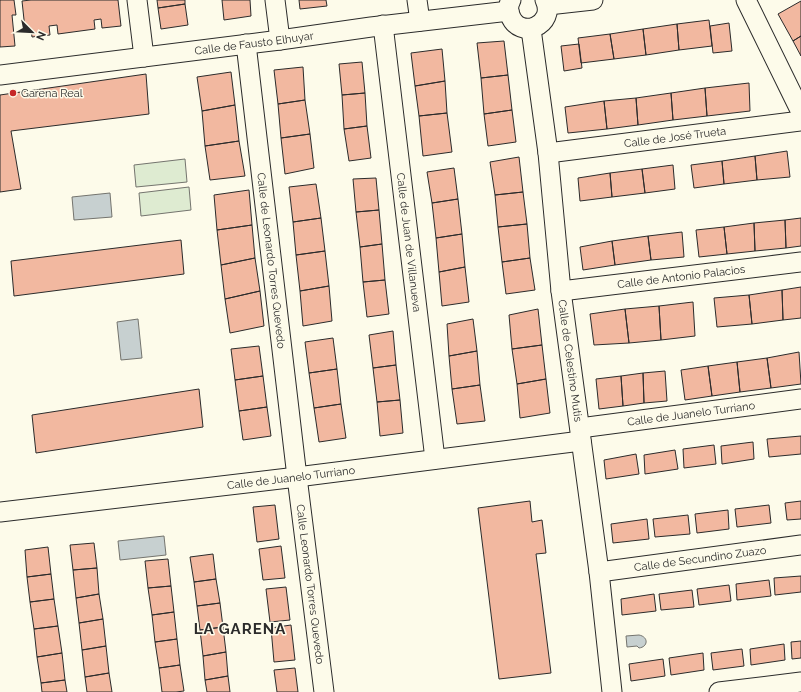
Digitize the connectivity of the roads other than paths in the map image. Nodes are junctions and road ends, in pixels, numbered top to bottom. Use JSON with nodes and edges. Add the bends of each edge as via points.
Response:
{"nodes":[{"id":1,"x":137,"y":0,"type":"edge"},
{"id":2,"x":275,"y":0,"type":"edge"},
{"id":3,"x":417,"y":0,"type":"edge"},
{"id":4,"x":593,"y":0,"type":"edge"},
{"id":5,"x":746,"y":0,"type":"edge"},
{"id":6,"x":546,"y":2,"type":"edge"},
{"id":7,"x":510,"y":5,"type":"edge"},
{"id":8,"x":420,"y":21,"type":"junction"},
{"id":9,"x":383,"y":26,"type":"junction"},
{"id":10,"x":531,"y":29,"type":"junction"},
{"id":11,"x":280,"y":40,"type":"junction"},
{"id":12,"x":246,"y":44,"type":"junction"},
{"id":13,"x":144,"y":57,"type":"junction"},
{"id":14,"x":0,"y":75,"type":"edge"},
{"id":15,"x":801,"y":112,"type":"edge"},
{"id":16,"x":801,"y":121,"type":"edge"},
{"id":17,"x":548,"y":153,"type":"junction"},
{"id":18,"x":801,"y":262,"type":"edge"},
{"id":19,"x":561,"y":291,"type":"junction"},
{"id":20,"x":801,"y":400,"type":"edge"},
{"id":21,"x":581,"y":435,"type":"junction"},
{"id":22,"x":435,"y":459,"type":"junction"},
{"id":23,"x":297,"y":477,"type":"junction"},
{"id":24,"x":0,"y":512,"type":"edge"},
{"id":25,"x":801,"y":545,"type":"edge"},
{"id":26,"x":599,"y":572,"type":"junction"},
{"id":27,"x":801,"y":682,"type":"edge"},
{"id":28,"x":324,"y":692,"type":"edge"},
{"id":29,"x":612,"y":692,"type":"edge"},
{"id":30,"x":719,"y":692,"type":"edge"}],
"edges":[{"from":1,"to":13,"type":"street"},
{"from":2,"to":11,"type":"street"},
{"from":3,"to":8,"type":"street"},
{"from":4,"to":6,"type":"street"},
{"from":5,"to":15,"type":"street"},
{"from":6,"to":10,"type":"street","via":[[547,16],[540,25]]},
{"from":7,"to":8,"type":"street","name":"Calle de Fausto Elhuyar"},
{"from":7,"to":10,"type":"street","via":[[512,20],[520,27]]},
{"from":8,"to":9,"type":"street","name":"Calle de Fausto Elhuyar"},
{"from":9,"to":11,"type":"street","name":"Calle de Fausto Elhuyar"},
{"from":9,"to":22,"type":"street","name":"Calle de Juan de Villanueva"},
{"from":10,"to":17,"type":"street","name":"Calle de Celestino Mutis"},
{"from":11,"to":12,"type":"street","name":"Calle de Fausto Elhuyar"},
{"from":12,"to":13,"type":"street","name":"Calle de Fausto Elhuyar"},
{"from":12,"to":23,"type":"street","name":"Calle de Leonardo Torres Quevedo"},
{"from":13,"to":14,"type":"street","name":"Calle de Fausto Elhuyar"},
{"from":16,"to":17,"type":"street","name":"Calle de José Trueta"},
{"from":17,"to":19,"type":"street","name":"Calle de Celestino Mutis"},
{"from":18,"to":19,"type":"street","name":"Calle de Antonio Palacios"},
{"from":19,"to":21,"type":"street","name":"Calle de Celestino Mutis"},
{"from":20,"to":21,"type":"street","name":"Calle de Juanelo Turriano"},
{"from":21,"to":22,"type":"street","name":"Calle de Juanelo Turriano"},
{"from":21,"to":26,"type":"street","name":"Calle de Celestino Mutis"},
{"from":22,"to":23,"type":"street","name":"Calle de Juanelo Turriano"},
{"from":23,"to":24,"type":"street","name":"Calle de Juanelo Turriano"},
{"from":23,"to":28,"type":"street","name":"Calle Leonardo Torres Quevedo"},
{"from":25,"to":26,"type":"street","name":"Calle de Secundino Zuazo"},
{"from":26,"to":29,"type":"street","name":"Calle de Celestino Mutis"},
{"from":27,"to":30,"type":"street"}]}
